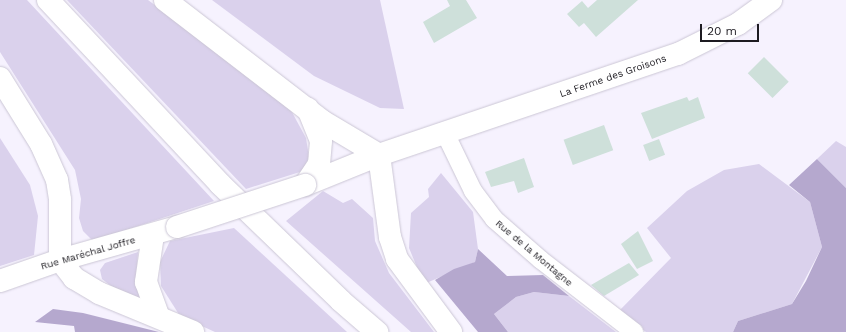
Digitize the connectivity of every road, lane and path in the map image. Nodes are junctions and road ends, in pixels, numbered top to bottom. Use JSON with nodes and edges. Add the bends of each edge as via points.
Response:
{"nodes":[{"id":1,"x":48,"y":0,"type":"edge"},
{"id":2,"x":165,"y":0,"type":"edge"},
{"id":3,"x":771,"y":0,"type":"edge"},
{"id":4,"x":0,"y":78,"type":"edge"},
{"id":5,"x":307,"y":108,"type":"junction"},
{"id":6,"x":445,"y":133,"type":"junction"},
{"id":7,"x":380,"y":155,"type":"junction"},
{"id":8,"x":305,"y":185,"type":"junction"},
{"id":9,"x":153,"y":235,"type":"junction"},
{"id":10,"x":60,"y":260,"type":"junction"},
{"id":11,"x":0,"y":280,"type":"edge"},
{"id":12,"x":159,"y":317,"type":"junction"},
{"id":13,"x":193,"y":332,"type":"edge"},
{"id":14,"x":377,"y":332,"type":"edge"},
{"id":15,"x":451,"y":332,"type":"edge"},
{"id":16,"x":634,"y":332,"type":"edge"}],
"edges":[{"from":1,"to":14,"type":"main road","via":[[220,184],[335,296]]},
{"from":2,"to":5,"type":"main road"},
{"from":3,"to":6,"type":"main road","name":"La Ferme des Groisons","via":[[738,24],[678,54]]},
{"from":4,"to":10,"type":"main road","via":[[41,144],[57,180],[60,200]]},
{"from":5,"to":7,"type":"main road","via":[[322,121]]},
{"from":5,"to":8,"type":"main road","via":[[321,141],[319,164]]},
{"from":6,"to":7,"type":"main road","name":"La Ferme des Groisons"},
{"from":6,"to":16,"type":"street","name":"Rue de la Montagne","via":[[473,191],[494,219],[541,260]]},
{"from":7,"to":8,"type":"main road","name":"La Ferme des Groisons"},
{"from":7,"to":15,"type":"main road","via":[[390,237],[397,259]]},
{"from":8,"to":9,"type":"main road","name":"Rue Maréchal Joffre","bridge":true},
{"from":9,"to":10,"type":"main road","name":"Rue Maréchal Joffre"},
{"from":9,"to":12,"type":"main road","via":[[146,282]]},
{"from":10,"to":11,"type":"main road","name":"Rue Maréchal Joffre"},
{"from":10,"to":12,"type":"main road","via":[[74,278],[99,293]]},
{"from":12,"to":13,"type":"main road"}]}
